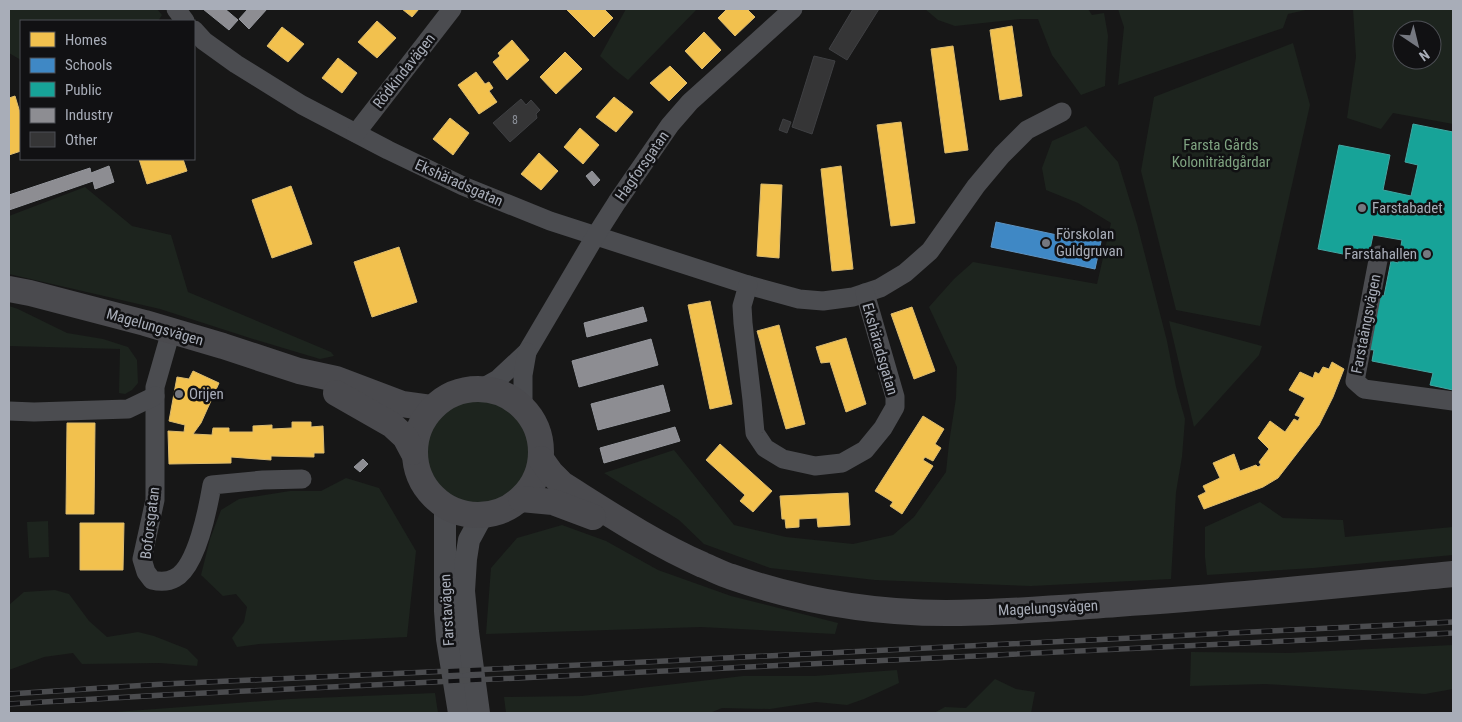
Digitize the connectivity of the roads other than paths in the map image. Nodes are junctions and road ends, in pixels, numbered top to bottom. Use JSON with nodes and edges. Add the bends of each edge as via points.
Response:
{"nodes":[{"id":1,"x":176,"y":9,"type":"edge"},
{"id":2,"x":452,"y":9,"type":"edge"},
{"id":3,"x":792,"y":9,"type":"edge"},
{"id":4,"x":184,"y":20,"type":"edge"},
{"id":5,"x":195,"y":31,"type":"edge"},
{"id":6,"x":1062,"y":112,"type":"dead end"},
{"id":7,"x":356,"y":133,"type":"junction"},
{"id":8,"x":596,"y":235,"type":"junction"},
{"id":9,"x":1379,"y":255,"type":"dead end"},
{"id":10,"x":748,"y":285,"type":"junction"},
{"id":11,"x":9,"y":289,"type":"edge"},
{"id":12,"x":865,"y":294,"type":"junction"},
{"id":13,"x":171,"y":331,"type":"junction"},
{"id":14,"x":527,"y":352,"type":"junction"},
{"id":15,"x":299,"y":371,"type":"junction"},
{"id":16,"x":482,"y":388,"type":"junction"},
{"id":17,"x":155,"y":396,"type":"junction"},
{"id":18,"x":1453,"y":401,"type":"edge"},
{"id":19,"x":523,"y":406,"type":"junction"},
{"id":20,"x":431,"y":408,"type":"junction"},
{"id":21,"x":9,"y":411,"type":"edge"},
{"id":22,"x":413,"y":452,"type":"junction"},
{"id":23,"x":541,"y":459,"type":"junction"},
{"id":24,"x":302,"y":479,"type":"dead end"},
{"id":25,"x":520,"y":499,"type":"junction"},
{"id":26,"x":445,"y":507,"type":"junction"},
{"id":27,"x":482,"y":516,"type":"junction"},
{"id":28,"x":654,"y":541,"type":"junction"},
{"id":29,"x":1453,"y":574,"type":"edge"},
{"id":30,"x":457,"y":636,"type":"junction"},
{"id":31,"x":459,"y":713,"type":"edge"},
{"id":32,"x":480,"y":713,"type":"edge"}],
"edges":[{"from":1,"to":4,"type":"street"},
{"from":2,"to":7,"type":"street","name":"Rödkindavägen"},
{"from":3,"to":8,"type":"street","name":"Hagforsgatan","via":[[690,102],[670,125]]},
{"from":5,"to":7,"type":"street","name":"Ekshäradsgatan","via":[[236,64],[302,105]]},
{"from":6,"to":12,"type":"street","name":"Ekshäradsgatan","via":[[1027,130],[1002,156],[976,186],[930,251],[905,273]]},
{"from":7,"to":8,"type":"street","name":"Ekshäradsgatan","via":[[463,186],[550,221]]},
{"from":8,"to":10,"type":"street","name":"Ekshäradsgatan"},
{"from":8,"to":14,"type":"street","name":"Hagforsgatan"},
{"from":9,"to":18,"type":"street","name":"Farstaängsvägen","via":[[1355,381],[1364,389]]},
{"from":10,"to":12,"type":"street","name":"Ekshäradsgatan","via":[[799,299],[823,301]]},
{"from":10,"to":12,"type":"street","name":"Ekshäradsgatan","via":[[742,306],[742,323],[755,433],[765,448],[783,459],[815,466],[842,463],[865,450],[895,407],[895,397]]},
{"from":11,"to":13,"type":"main road","name":"Magelungsvägen"},
{"from":13,"to":15,"type":"main road","name":"Magelungsvägen"},
{"from":13,"to":17,"type":"street","name":"Boforsgatan"},
{"from":14,"to":16,"type":"street","name":"Hagforsgatan"},
{"from":14,"to":19,"type":"street","name":"Hagforsgatan"},
{"from":15,"to":20,"type":"main road","name":"Magelungsvägen","via":[[336,379],[402,404]]},
{"from":15,"to":22,"type":"main road","name":"Magelungsvägen","via":[[392,425],[405,437]]},
{"from":16,"to":19,"type":"main road","via":[[504,393]]},
{"from":16,"to":20,"type":"main road","via":[[456,392]]},
{"from":17,"to":21,"type":"street","via":[[128,409]]},
{"from":17,"to":24,"type":"street","name":"Boforsgatan","via":[[155,500],[142,559],[152,580],[161,582],[175,578],[186,570],[197,546],[212,485]]},
{"from":19,"to":23,"type":"main road","via":[[536,431]]},
{"from":20,"to":22,"type":"main road","via":[[417,430]]},
{"from":22,"to":26,"type":"main road","via":[[419,477],[432,497]]},
{"from":23,"to":25,"type":"main road","via":[[533,484]]},
{"from":23,"to":28,"type":"main road","name":"Magelungsvägen","via":[[562,484]]},
{"from":25,"to":27,"type":"main road","via":[[500,512]]},
{"from":25,"to":28,"type":"main road","name":"Magelungsvägen","via":[[553,502]]},
{"from":26,"to":27,"type":"main road","via":[[470,516]]},
{"from":26,"to":30,"type":"street","name":"Farstavägen","via":[[445,611]]},
{"from":27,"to":30,"type":"street","name":"Farstavägen","via":[[470,540],[466,559]]},
{"from":28,"to":29,"type":"main road","name":"Magelungsvägen","via":[[731,577],[767,588],[836,604],[908,612],[1035,610]]},
{"from":30,"to":31,"type":"street","name":"Farstavägen"},
{"from":30,"to":32,"type":"street","name":"Farstavägen"}]}
